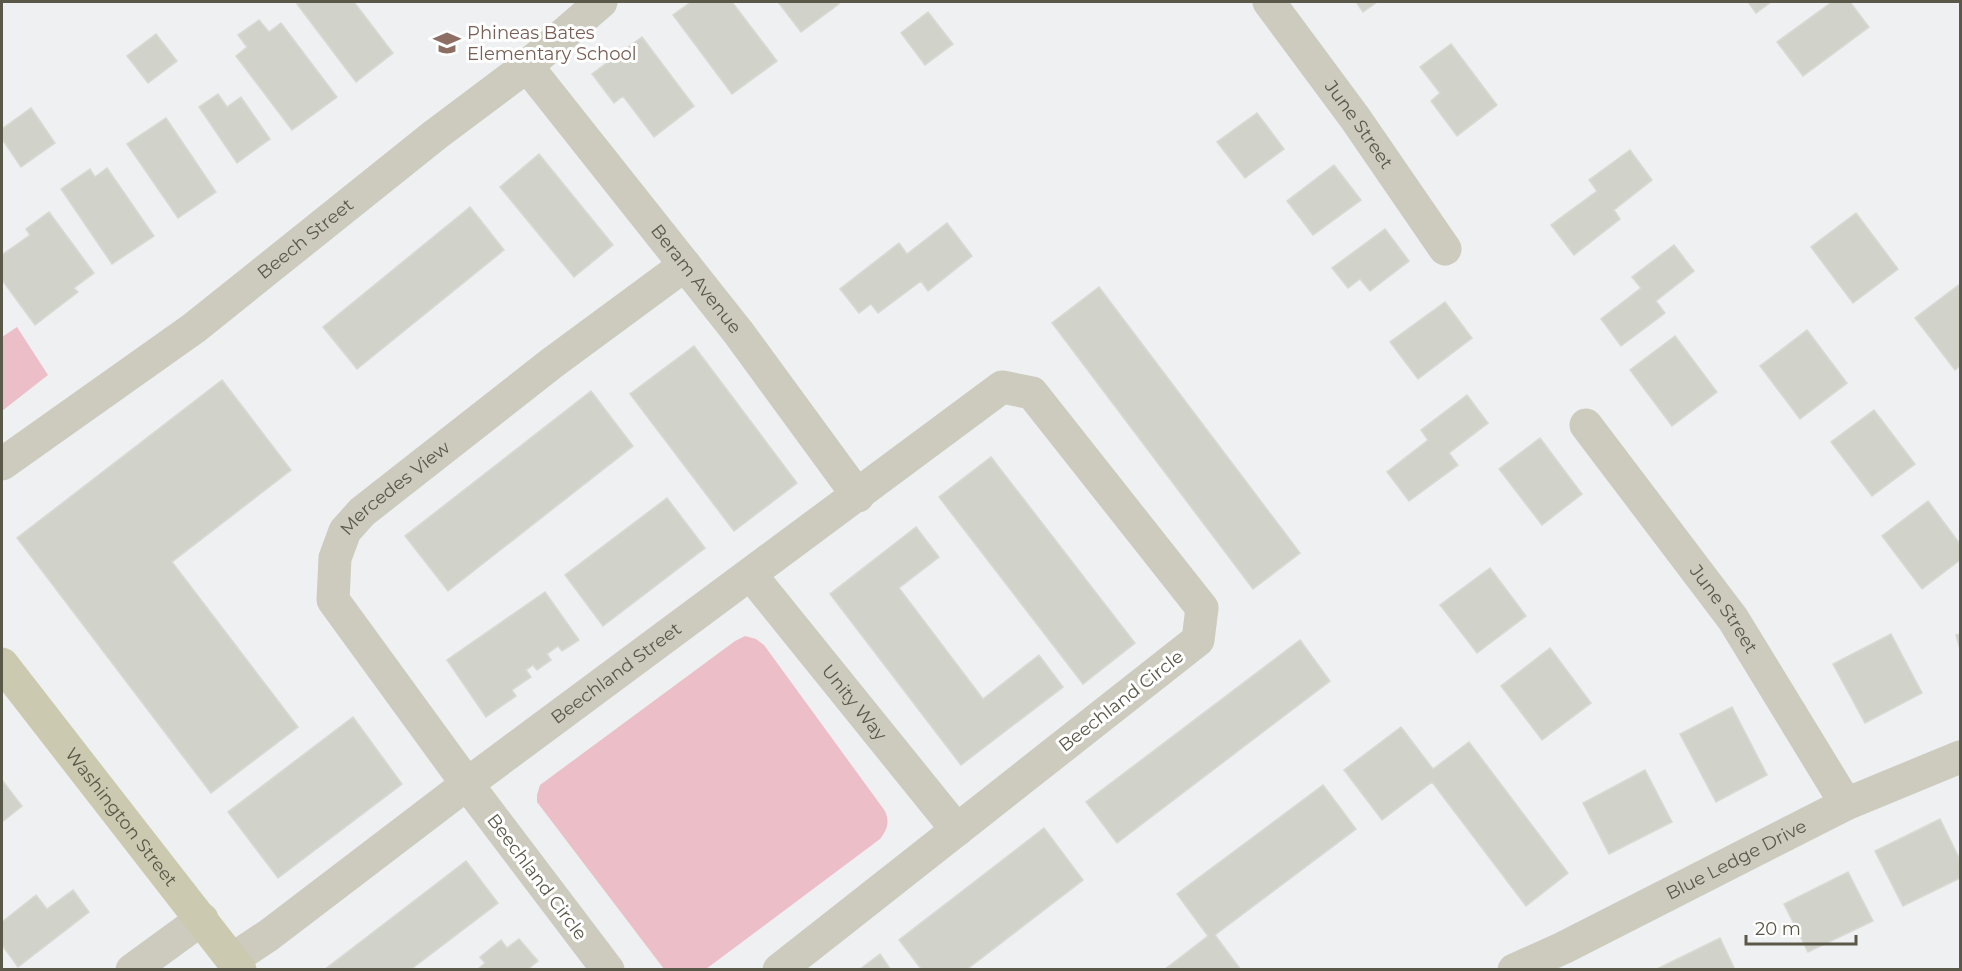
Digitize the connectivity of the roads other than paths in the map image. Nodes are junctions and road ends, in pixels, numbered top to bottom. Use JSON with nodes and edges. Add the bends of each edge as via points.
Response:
{"nodes":[{"id":1,"x":602,"y":2,"type":"edge"},
{"id":2,"x":1269,"y":2,"type":"edge"},
{"id":3,"x":527,"y":66,"type":"junction"},
{"id":4,"x":1445,"y":249,"type":"dead end"},
{"id":5,"x":685,"y":265,"type":"junction"},
{"id":6,"x":1002,"y":387,"type":"joint"},
{"id":7,"x":1586,"y":425,"type":"dead end"},
{"id":8,"x":2,"y":464,"type":"edge"},
{"id":9,"x":858,"y":496,"type":"junction"},
{"id":10,"x":751,"y":575,"type":"junction"},
{"id":11,"x":2,"y":664,"type":"edge"},
{"id":12,"x":1960,"y":757,"type":"edge"},
{"id":13,"x":467,"y":784,"type":"junction"},
{"id":14,"x":1846,"y":804,"type":"junction"},
{"id":15,"x":957,"y":830,"type":"junction"},
{"id":16,"x":202,"y":919,"type":"junction"},
{"id":17,"x":1568,"y":959,"type":"edge"},
{"id":18,"x":236,"y":964,"type":"edge"},
{"id":19,"x":132,"y":969,"type":"edge"},
{"id":20,"x":608,"y":969,"type":"edge"},
{"id":21,"x":779,"y":969,"type":"edge"},
{"id":22,"x":1514,"y":969,"type":"edge"}],
"edges":[{"from":1,"to":3,"type":"street","name":"Beech Street"},
{"from":2,"to":4,"type":"street","name":"June Street"},
{"from":3,"to":5,"type":"street","name":"Beram Avenue"},
{"from":3,"to":8,"type":"street","name":"Beech Street","via":[[194,328]]},
{"from":5,"to":9,"type":"street","name":"Beram Avenue"},
{"from":5,"to":13,"type":"street","name":"Mercedes View","via":[[552,363],[363,512],[345,531],[335,558],[333,600]]},
{"from":6,"to":9,"type":"street","name":"Beechland Street"},
{"from":6,"to":15,"type":"street","name":"Beechland Circle","via":[[1032,393],[1202,608],[1198,640]]},
{"from":7,"to":14,"type":"street","name":"June Street","via":[[1733,618]]},
{"from":9,"to":10,"type":"street","name":"Beechland Street"},
{"from":10,"to":13,"type":"street","name":"Beechland Street"},
{"from":10,"to":15,"type":"street","name":"Unity Way"},
{"from":11,"to":16,"type":"main road","name":"Washington Street"},
{"from":12,"to":14,"type":"street","name":"Blue Ledge Drive"},
{"from":13,"to":18,"type":"street","name":"Beechland Street"},
{"from":13,"to":20,"type":"street","name":"Beechland Circle"},
{"from":14,"to":17,"type":"street","name":"Blue Ledge Drive"},
{"from":15,"to":21,"type":"street","name":"Beechland Circle"},
{"from":16,"to":18,"type":"main road","name":"Washington Street"},
{"from":16,"to":19,"type":"street"},
{"from":17,"to":22,"type":"street","name":"Blue Ledge Drive"}]}
